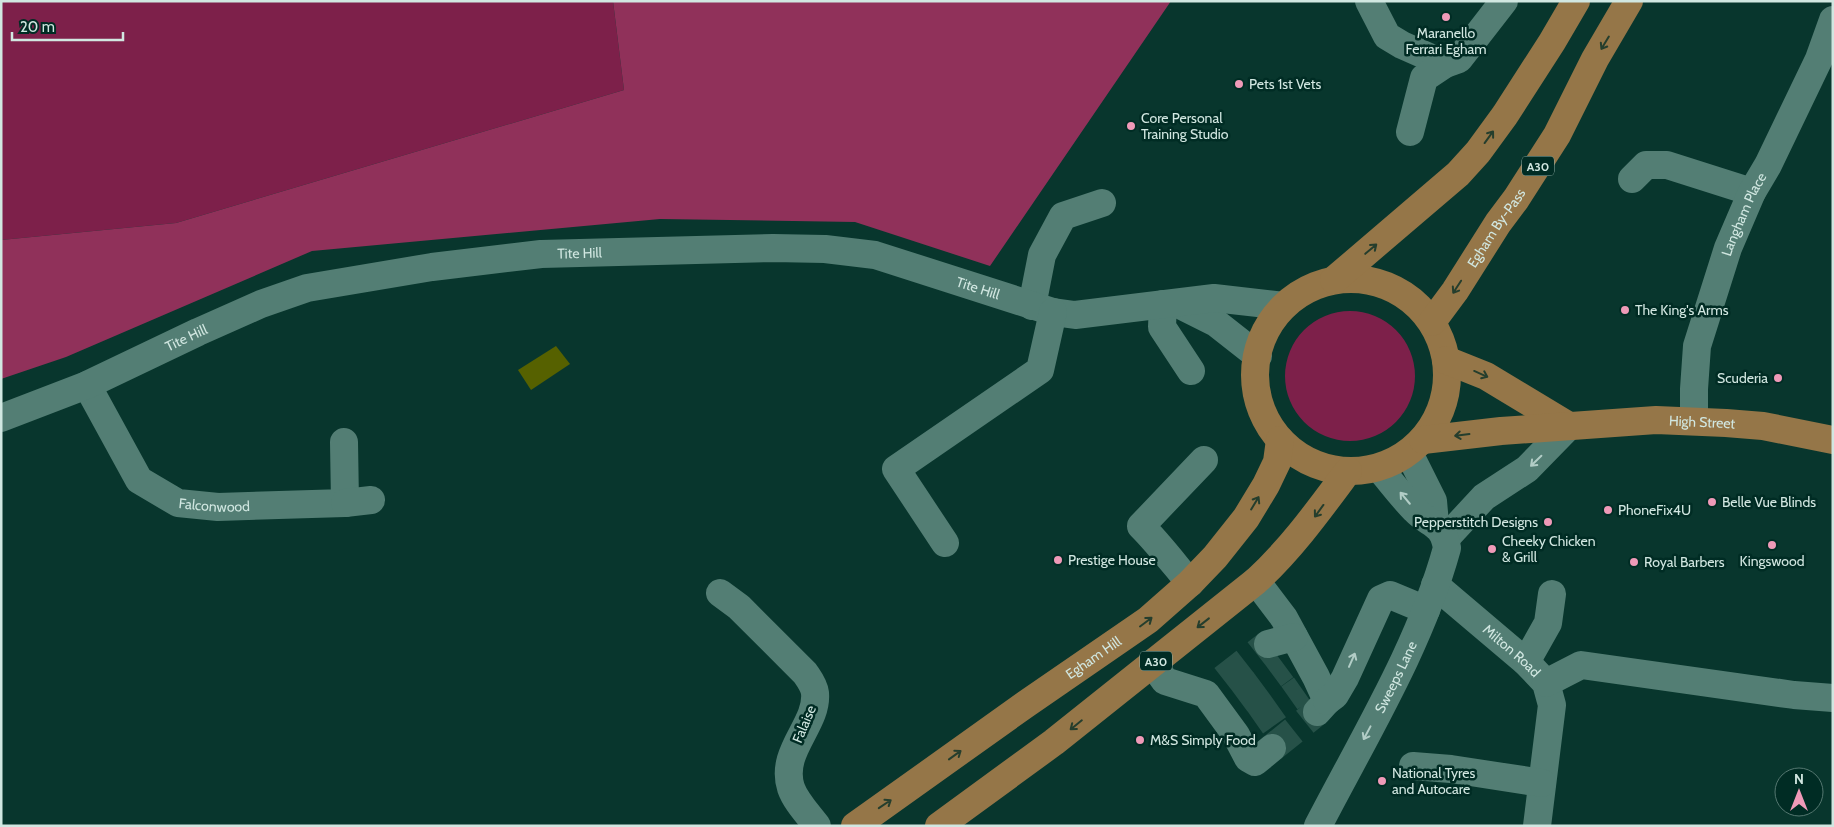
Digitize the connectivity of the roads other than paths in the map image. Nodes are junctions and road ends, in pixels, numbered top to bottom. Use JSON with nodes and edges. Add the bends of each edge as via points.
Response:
{"nodes":[{"id":1,"x":1369,"y":1,"type":"edge"},
{"id":2,"x":1504,"y":1,"type":"edge"},
{"id":3,"x":1576,"y":1,"type":"edge"},
{"id":4,"x":1630,"y":1,"type":"edge"},
{"id":5,"x":1833,"y":20,"type":"edge"},
{"id":6,"x":1445,"y":64,"type":"junction"},
{"id":7,"x":1410,"y":132,"type":"dead end"},
{"id":8,"x":1632,"y":179,"type":"dead end"},
{"id":9,"x":1752,"y":192,"type":"junction"},
{"id":10,"x":1102,"y":203,"type":"dead end"},
{"id":11,"x":1334,"y":280,"type":"junction"},
{"id":12,"x":1170,"y":304,"type":"junction"},
{"id":13,"x":1284,"y":306,"type":"junction"},
{"id":14,"x":1042,"y":309,"type":"junction"},
{"id":15,"x":1432,"y":322,"type":"junction"},
{"id":16,"x":1258,"y":356,"type":"junction"},
{"id":17,"x":1446,"y":360,"type":"junction"},
{"id":18,"x":1190,"y":371,"type":"dead end"},
{"id":19,"x":87,"y":385,"type":"junction"},
{"id":20,"x":1,"y":418,"type":"edge"},
{"id":21,"x":1694,"y":421,"type":"junction"},
{"id":22,"x":1569,"y":426,"type":"junction"},
{"id":23,"x":1280,"y":440,"type":"junction"},
{"id":24,"x":1833,"y":440,"type":"edge"},
{"id":25,"x":344,"y":442,"type":"dead end"},
{"id":26,"x":1416,"y":446,"type":"junction"},
{"id":27,"x":1204,"y":460,"type":"dead end"},
{"id":28,"x":1379,"y":468,"type":"junction"},
{"id":29,"x":1348,"y":471,"type":"junction"},
{"id":30,"x":372,"y":500,"type":"dead end"},
{"id":31,"x":345,"y":503,"type":"junction"},
{"id":32,"x":1440,"y":531,"type":"junction"},
{"id":33,"x":945,"y":543,"type":"dead end"},
{"id":34,"x":1256,"y":582,"type":"junction"},
{"id":35,"x":1190,"y":583,"type":"junction"},
{"id":36,"x":720,"y":593,"type":"dead end"},
{"id":37,"x":1552,"y":594,"type":"dead end"},
{"id":38,"x":1430,"y":598,"type":"junction"},
{"id":39,"x":1526,"y":662,"type":"junction"},
{"id":40,"x":1152,"y":663,"type":"junction"},
{"id":41,"x":1546,"y":683,"type":"junction"},
{"id":42,"x":1833,"y":698,"type":"edge"},
{"id":43,"x":1272,"y":748,"type":"tunnel mouth"},
{"id":44,"x":1413,"y":766,"type":"dead end"},
{"id":45,"x":1542,"y":784,"type":"junction"},
{"id":46,"x":817,"y":826,"type":"edge"},
{"id":47,"x":855,"y":826,"type":"edge"},
{"id":48,"x":939,"y":826,"type":"edge"},
{"id":49,"x":1318,"y":826,"type":"edge"},
{"id":50,"x":1537,"y":826,"type":"edge"}],
"edges":[{"from":1,"to":6,"type":"street","via":[[1387,36]]},
{"from":2,"to":6,"type":"street","via":[[1459,59]]},
{"from":11,"to":3,"type":"main road","one_way":true,"via":[[1458,174],[1478,152]]},
{"from":4,"to":15,"type":"main road","name":"Egham By-Pass","number":"A30","one_way":true,"via":[[1595,59],[1557,135]]},
{"from":5,"to":9,"type":"street","name":"Langham Place","via":[[1820,59]]},
{"from":6,"to":7,"type":"street","via":[[1424,78]]},
{"from":8,"to":9,"type":"street","via":[[1646,165],[1668,165]]},
{"from":9,"to":21,"type":"street","name":"Langham Place","via":[[1728,248],[1698,346]]},
{"from":10,"to":14,"type":"street","via":[[1063,216],[1042,255]]},
{"from":11,"to":13,"type":"main road","via":[[1315,286]]},
{"from":11,"to":15,"type":"main road","via":[[1359,279],[1384,284],[1403,293]]},
{"from":12,"to":13,"type":"street","name":"Tite Hill","via":[[1214,298]]},
{"from":12,"to":14,"type":"street","name":"Tite Hill","via":[[1075,315]]},
{"from":12,"to":16,"type":"street","via":[[1216,323]]},
{"from":12,"to":18,"type":"street","via":[[1162,327]]},
{"from":13,"to":16,"type":"main road","via":[[1266,331]]},
{"from":14,"to":19,"type":"street","name":"Tite Hill","via":[[875,255],[825,249],[541,254],[307,288],[261,304]]},
{"from":14,"to":33,"type":"street","via":[[1040,370],[896,469]]},
{"from":15,"to":17,"type":"main road","via":[[1443,344]]},
{"from":16,"to":23,"type":"main road","via":[[1255,372],[1258,400]]},
{"from":17,"to":22,"type":"main road","one_way":true,"via":[[1486,376]]},
{"from":17,"to":26,"type":"main road","via":[[1444,396],[1438,417],[1428,436]]},
{"from":19,"to":20,"type":"street","name":"Tite Hill"},
{"from":19,"to":31,"type":"street","name":"Falconwood","via":[[139,480],[178,503],[218,507]]},
{"from":21,"to":22,"type":"main road","name":"High Street","via":[[1656,420]]},
{"from":21,"to":24,"type":"main road","name":"High Street","via":[[1762,426]]},
{"from":22,"to":26,"type":"main road","name":"High Street","one_way":true,"via":[[1501,431]]},
{"from":22,"to":32,"type":"street","one_way":true,"via":[[1527,469],[1484,496]]},
{"from":23,"to":29,"type":"main road","via":[[1308,461]]},
{"from":35,"to":23,"type":"main road","name":"Egham Hill","one_way":true,"via":[[1215,558],[1246,518],[1277,462]]},
{"from":25,"to":31,"type":"street"},
{"from":26,"to":28,"type":"main road"},
{"from":26,"to":32,"type":"street","name":"Sweeps Lane"},
{"from":27,"to":35,"type":"street","via":[[1141,526],[1160,544]]},
{"from":28,"to":29,"type":"main road"},
{"from":32,"to":28,"type":"street","one_way":true,"via":[[1417,512]]},
{"from":29,"to":34,"type":"main road","number":"A30","one_way":true,"via":[[1310,524]]},
{"from":30,"to":31,"type":"street","name":"Falconwood"},
{"from":32,"to":38,"type":"street","name":"Sweeps Lane","via":[[1447,548]]},
{"from":34,"to":38,"type":"street","name":"Milton Road","one_way":true,"via":[[1284,618],[1287,650],[1316,695],[1334,695],[1382,599],[1390,595]]},
{"from":34,"to":40,"type":"main road","number":"A30","one_way":true},
{"from":47,"to":35,"type":"main road","name":"Egham Hill","one_way":true,"via":[[1148,620]]},
{"from":36,"to":46,"type":"street","name":"Falaise","via":[[812,682],[814,705],[793,749],[789,776],[795,798]]},
{"from":37,"to":39,"type":"street","via":[[1548,623]]},
{"from":38,"to":39,"type":"street","name":"Milton Road"},
{"from":38,"to":49,"type":"street","name":"Sweeps Lane","one_way":true,"via":[[1401,668]]},
{"from":39,"to":41,"type":"street","name":"Milton Road"},
{"from":40,"to":43,"type":"street","via":[[1165,681],[1222,696],[1245,729],[1248,758],[1255,762]]},
{"from":40,"to":48,"type":"main road","number":"A30","one_way":true,"via":[[1054,742]]},
{"from":41,"to":42,"type":"street","via":[[1581,665]]},
{"from":41,"to":45,"type":"street","name":"Milton Road","via":[[1552,705]]},
{"from":44,"to":45,"type":"street"},
{"from":45,"to":50,"type":"street","name":"Milton Road"}]}
